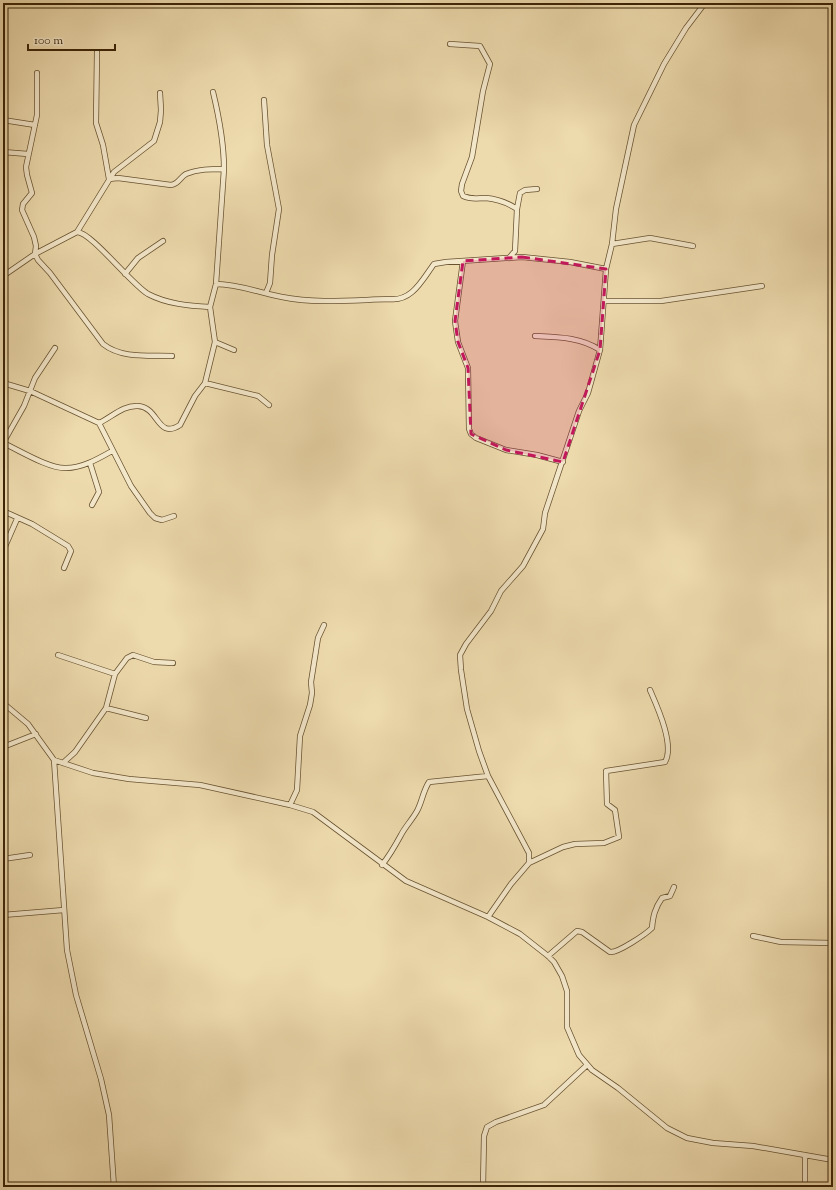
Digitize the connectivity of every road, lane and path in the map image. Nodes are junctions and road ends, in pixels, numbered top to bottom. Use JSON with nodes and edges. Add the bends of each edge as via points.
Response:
{"nodes":[{"id":1,"x":705,"y":3,"type":"edge"},
{"id":2,"x":450,"y":44,"type":"dead end"},
{"id":3,"x":97,"y":52,"type":"dead end"},
{"id":4,"x":37,"y":73,"type":"dead end"},
{"id":5,"x":213,"y":92,"type":"dead end"},
{"id":6,"x":160,"y":93,"type":"dead end"},
{"id":7,"x":264,"y":100,"type":"dead end"},
{"id":8,"x":3,"y":120,"type":"edge"},
{"id":9,"x":35,"y":125,"type":"junction"},
{"id":10,"x":3,"y":152,"type":"edge"},
{"id":11,"x":28,"y":154,"type":"junction"},
{"id":12,"x":224,"y":169,"type":"junction"},
{"id":13,"x":110,"y":179,"type":"junction"},
{"id":14,"x":537,"y":189,"type":"dead end"},
{"id":15,"x":517,"y":209,"type":"junction"},
{"id":16,"x":77,"y":232,"type":"junction"},
{"id":17,"x":163,"y":241,"type":"dead end"},
{"id":18,"x":612,"y":244,"type":"junction"},
{"id":19,"x":693,"y":246,"type":"dead end"},
{"id":20,"x":515,"y":251,"type":"junction"},
{"id":21,"x":35,"y":254,"type":"junction"},
{"id":22,"x":522,"y":257,"type":"junction"},
{"id":23,"x":509,"y":258,"type":"junction"},
{"id":24,"x":463,"y":261,"type":"junction"},
{"id":25,"x":606,"y":269,"type":"junction"},
{"id":26,"x":124,"y":274,"type":"junction"},
{"id":27,"x":3,"y":276,"type":"edge"},
{"id":28,"x":216,"y":284,"type":"junction"},
{"id":29,"x":762,"y":286,"type":"dead end"},
{"id":30,"x":266,"y":293,"type":"junction"},
{"id":31,"x":604,"y":302,"type":"junction"},
{"id":32,"x":210,"y":307,"type":"junction"},
{"id":33,"x":535,"y":336,"type":"dead end"},
{"id":34,"x":215,"y":342,"type":"junction"},
{"id":35,"x":55,"y":348,"type":"dead end"},
{"id":36,"x":234,"y":350,"type":"dead end"},
{"id":37,"x":600,"y":350,"type":"junction"},
{"id":38,"x":172,"y":356,"type":"dead end"},
{"id":39,"x":3,"y":383,"type":"edge"},
{"id":40,"x":205,"y":384,"type":"junction"},
{"id":41,"x":30,"y":391,"type":"junction"},
{"id":42,"x":269,"y":405,"type":"dead end"},
{"id":43,"x":99,"y":423,"type":"junction"},
{"id":44,"x":3,"y":443,"type":"edge"},
{"id":45,"x":112,"y":451,"type":"junction"},
{"id":46,"x":563,"y":462,"type":"junction"},
{"id":47,"x":90,"y":463,"type":"junction"},
{"id":48,"x":92,"y":505,"type":"dead end"},
{"id":49,"x":3,"y":511,"type":"edge"},
{"id":50,"x":174,"y":516,"type":"dead end"},
{"id":51,"x":17,"y":519,"type":"junction"},
{"id":52,"x":3,"y":551,"type":"edge"},
{"id":53,"x":64,"y":568,"type":"dead end"},
{"id":54,"x":324,"y":625,"type":"dead end"},
{"id":55,"x":58,"y":655,"type":"dead end"},
{"id":56,"x":173,"y":663,"type":"dead end"},
{"id":57,"x":115,"y":674,"type":"junction"},
{"id":58,"x":650,"y":690,"type":"dead end"},
{"id":59,"x":3,"y":703,"type":"edge"},
{"id":60,"x":106,"y":708,"type":"junction"},
{"id":61,"x":146,"y":718,"type":"dead end"},
{"id":62,"x":36,"y":734,"type":"junction"},
{"id":63,"x":3,"y":747,"type":"edge"},
{"id":64,"x":54,"y":760,"type":"junction"},
{"id":65,"x":63,"y":762,"type":"junction"},
{"id":66,"x":488,"y":776,"type":"junction"},
{"id":67,"x":290,"y":804,"type":"junction"},
{"id":68,"x":30,"y":856,"type":"dead end"},
{"id":69,"x":3,"y":859,"type":"edge"},
{"id":70,"x":529,"y":863,"type":"junction"},
{"id":71,"x":382,"y":865,"type":"junction"},
{"id":72,"x":674,"y":887,"type":"dead end"},
{"id":73,"x":64,"y":910,"type":"junction"},
{"id":74,"x":3,"y":915,"type":"edge"},
{"id":75,"x":488,"y":917,"type":"junction"},
{"id":76,"x":753,"y":936,"type":"dead end"},
{"id":77,"x":833,"y":943,"type":"edge"},
{"id":78,"x":548,"y":956,"type":"junction"},
{"id":79,"x":587,"y":1065,"type":"junction"},
{"id":80,"x":805,"y":1155,"type":"junction"},
{"id":81,"x":833,"y":1160,"type":"edge"},
{"id":82,"x":114,"y":1187,"type":"edge"},
{"id":83,"x":483,"y":1187,"type":"edge"},
{"id":84,"x":805,"y":1187,"type":"edge"}],
"edges":[{"from":1,"to":18,"type":"street","via":[[664,64],[634,125],[616,209]]},
{"from":2,"to":15,"type":"street","via":[[480,46],[490,64],[484,82],[472,157],[464,175],[461,191],[470,199],[497,200]]},
{"from":3,"to":13,"type":"street","via":[[96,123]]},
{"from":4,"to":9,"type":"street"},
{"from":5,"to":12,"type":"street","via":[[220,122]]},
{"from":6,"to":13,"type":"street","via":[[160,122],[154,141],[114,172]]},
{"from":7,"to":30,"type":"street","via":[[267,145],[279,209],[270,283]]},
{"from":8,"to":9,"type":"street"},
{"from":9,"to":11,"type":"street"},
{"from":10,"to":11,"type":"street"},
{"from":11,"to":21,"type":"street","via":[[27,175],[32,193],[23,204],[22,210],[34,237]]},
{"from":12,"to":13,"type":"street","via":[[204,168],[184,175],[176,184],[171,185]]},
{"from":12,"to":28,"type":"street"},
{"from":13,"to":16,"type":"street"},
{"from":14,"to":15,"type":"street","via":[[522,192]]},
{"from":15,"to":20,"type":"street"},
{"from":16,"to":21,"type":"street"},
{"from":16,"to":26,"type":"street","via":[[87,235]]},
{"from":17,"to":26,"type":"street","via":[[138,258]]},
{"from":18,"to":19,"type":"street","via":[[650,238]]},
{"from":18,"to":25,"type":"street"},
{"from":20,"to":22,"type":"street"},
{"from":20,"to":23,"type":"street"},
{"from":21,"to":27,"type":"street"},
{"from":21,"to":38,"type":"street","via":[[110,350],[119,354]]},
{"from":22,"to":23,"type":"street"},
{"from":22,"to":25,"type":"street"},
{"from":23,"to":24,"type":"street"},
{"from":24,"to":30,"type":"street","via":[[434,264],[408,296],[397,300],[283,298]]},
{"from":24,"to":46,"type":"street","via":[[456,321],[458,342],[468,368],[471,434],[506,450]]},
{"from":25,"to":31,"type":"street"},
{"from":26,"to":32,"type":"street","via":[[149,294],[184,306]]},
{"from":28,"to":30,"type":"street","via":[[229,284]]},
{"from":28,"to":32,"type":"street"},
{"from":29,"to":31,"type":"street","via":[[661,301]]},
{"from":31,"to":37,"type":"street"},
{"from":32,"to":34,"type":"street"},
{"from":33,"to":37,"type":"street","via":[[583,341]]},
{"from":34,"to":36,"type":"street"},
{"from":34,"to":40,"type":"street"},
{"from":35,"to":41,"type":"street","via":[[34,378]]},
{"from":37,"to":46,"type":"street","via":[[588,393],[579,411]]},
{"from":39,"to":41,"type":"street"},
{"from":40,"to":42,"type":"street","via":[[258,396]]},
{"from":40,"to":43,"type":"street","via":[[176,428],[164,428],[152,412],[139,406],[121,410]]},
{"from":41,"to":43,"type":"street"},
{"from":41,"to":44,"type":"street"},
{"from":43,"to":45,"type":"street"},
{"from":44,"to":47,"type":"street","via":[[48,464],[65,468]]},
{"from":45,"to":47,"type":"street"},
{"from":45,"to":50,"type":"street","via":[[131,486],[150,513],[162,520]]},
{"from":46,"to":66,"type":"street","via":[[545,512],[543,529],[534,547],[523,566],[501,591],[491,611],[460,655],[467,709]]},
{"from":47,"to":48,"type":"street","via":[[99,492]]},
{"from":49,"to":51,"type":"street"},
{"from":51,"to":52,"type":"street"},
{"from":51,"to":53,"type":"street","via":[[32,524],[68,546],[71,551]]},
{"from":54,"to":67,"type":"street","via":[[318,638],[310,704],[300,736],[297,790]]},
{"from":55,"to":57,"type":"street"},
{"from":56,"to":57,"type":"street","via":[[154,662],[133,656],[127,658]]},
{"from":57,"to":60,"type":"street"},
{"from":58,"to":70,"type":"street","via":[[664,729],[667,758],[665,762],[656,765],[606,771],[607,804],[615,810],[619,837],[604,843],[563,847]]},
{"from":59,"to":62,"type":"street"},
{"from":60,"to":61,"type":"street"},
{"from":60,"to":65,"type":"street","via":[[75,752]]},
{"from":62,"to":63,"type":"street"},
{"from":62,"to":64,"type":"street"},
{"from":64,"to":65,"type":"street"},
{"from":64,"to":73,"type":"street"},
{"from":65,"to":67,"type":"street","via":[[93,773],[129,780],[200,785]]},
{"from":66,"to":70,"type":"street","via":[[523,838],[529,853]]},
{"from":66,"to":71,"type":"street","via":[[429,782],[416,812]]},
{"from":67,"to":71,"type":"street","via":[[314,812]]},
{"from":68,"to":69,"type":"street"},
{"from":70,"to":75,"type":"street"},
{"from":71,"to":75,"type":"street","via":[[406,881]]},
{"from":72,"to":78,"type":"street","via":[[670,896],[662,898],[655,909],[652,928],[615,953],[577,931]]},
{"from":73,"to":74,"type":"street"},
{"from":73,"to":82,"type":"street","via":[[67,950],[76,995],[109,1115]]},
{"from":75,"to":78,"type":"street","via":[[520,934]]},
{"from":76,"to":77,"type":"street","via":[[781,942]]},
{"from":78,"to":79,"type":"street","via":[[562,976],[567,991],[567,1027],[579,1055]]},
{"from":79,"to":80,"type":"street","via":[[668,1128],[687,1138]]},
{"from":79,"to":83,"type":"street","via":[[544,1105],[488,1127],[484,1136]]},
{"from":80,"to":81,"type":"street"},
{"from":80,"to":84,"type":"street"}]}
